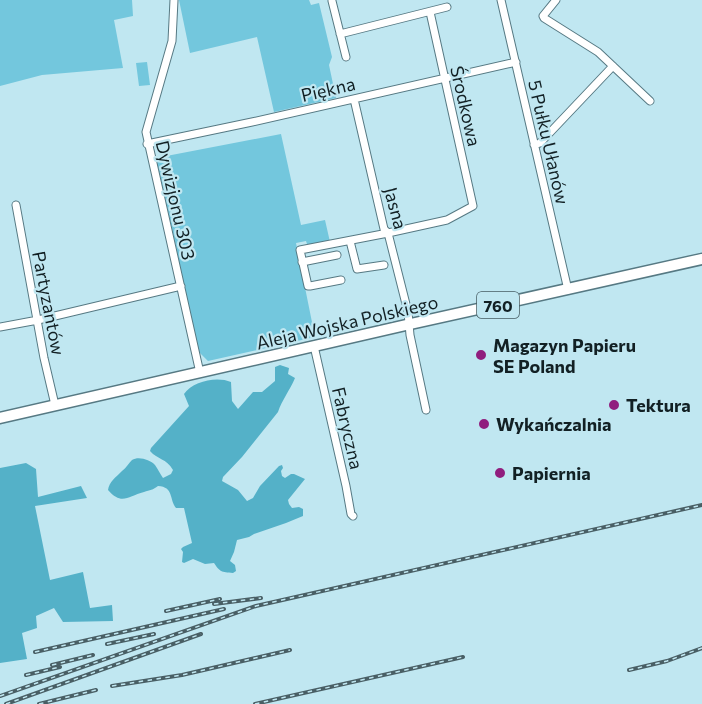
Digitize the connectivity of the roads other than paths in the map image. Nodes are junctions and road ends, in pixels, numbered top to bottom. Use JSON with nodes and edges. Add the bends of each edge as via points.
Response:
{"nodes":[{"id":1,"x":174,"y":0,"type":"edge"},
{"id":2,"x":501,"y":0,"type":"edge"},
{"id":3,"x":556,"y":0,"type":"edge"},
{"id":4,"x":332,"y":1,"type":"edge"},
{"id":5,"x":447,"y":8,"type":"dead end"},
{"id":6,"x":429,"y":12,"type":"junction"},
{"id":7,"x":340,"y":33,"type":"junction"},
{"id":8,"x":346,"y":57,"type":"dead end"},
{"id":9,"x":516,"y":62,"type":"junction"},
{"id":10,"x":613,"y":66,"type":"junction"},
{"id":11,"x":444,"y":78,"type":"junction"},
{"id":12,"x":354,"y":99,"type":"junction"},
{"id":13,"x":650,"y":101,"type":"dead end"},
{"id":14,"x":147,"y":144,"type":"junction"},
{"id":15,"x":534,"y":145,"type":"junction"},
{"id":16,"x":16,"y":205,"type":"dead end"},
{"id":17,"x":388,"y":233,"type":"junction"},
{"id":18,"x":350,"y":241,"type":"junction"},
{"id":19,"x":337,"y":255,"type":"dead end"},
{"id":20,"x":702,"y":259,"type":"edge"},
{"id":21,"x":302,"y":262,"type":"junction"},
{"id":22,"x":384,"y":265,"type":"dead end"},
{"id":23,"x":341,"y":280,"type":"dead end"},
{"id":24,"x":181,"y":286,"type":"junction"},
{"id":25,"x":568,"y":290,"type":"junction"},
{"id":26,"x":38,"y":320,"type":"junction"},
{"id":27,"x":409,"y":324,"type":"junction"},
{"id":28,"x":0,"y":327,"type":"edge"},
{"id":29,"x":314,"y":346,"type":"junction"},
{"id":30,"x":200,"y":373,"type":"junction"},
{"id":31,"x":55,"y":405,"type":"junction"},
{"id":32,"x":426,"y":410,"type":"dead end"},
{"id":33,"x":0,"y":418,"type":"edge"},
{"id":34,"x":353,"y":516,"type":"dead end"}],
"edges":[{"from":1,"to":14,"type":"street","name":"Dywizjonu 303","via":[[172,41],[146,132]]},
{"from":2,"to":9,"type":"street","name":"5 Pułku Ułanów"},
{"from":3,"to":10,"type":"street","via":[[544,18],[591,46]]},
{"from":4,"to":7,"type":"street"},
{"from":5,"to":6,"type":"street"},
{"from":6,"to":7,"type":"street"},
{"from":6,"to":11,"type":"street","name":"Środkowa"},
{"from":7,"to":8,"type":"street"},
{"from":9,"to":11,"type":"street","name":"Piękna"},
{"from":9,"to":15,"type":"street","name":"5 Pułku Ułanów"},
{"from":10,"to":13,"type":"street"},
{"from":10,"to":15,"type":"street"},
{"from":11,"to":12,"type":"street","name":"Piękna"},
{"from":11,"to":17,"type":"street","name":"Środkowa","via":[[473,206],[447,220]]},
{"from":12,"to":14,"type":"street","name":"Piękna"},
{"from":12,"to":17,"type":"street","name":"Jasna"},
{"from":14,"to":24,"type":"street","name":"Dywizjonu 303"},
{"from":15,"to":25,"type":"street","name":"5 Pułku Ułanów"},
{"from":16,"to":26,"type":"street","name":"Partyzantów"},
{"from":17,"to":18,"type":"street"},
{"from":17,"to":27,"type":"street","name":"Jasna"},
{"from":18,"to":21,"type":"street","via":[[300,250]]},
{"from":18,"to":22,"type":"street","via":[[357,269]]},
{"from":19,"to":21,"type":"street"},
{"from":20,"to":25,"type":"main road","name":"Aleja Wojska Polskiego","number":"760"},
{"from":21,"to":23,"type":"street","via":[[309,286]]},
{"from":24,"to":26,"type":"street"},
{"from":24,"to":30,"type":"street","name":"Dywizjonu 303"},
{"from":25,"to":27,"type":"main road","name":"Aleja Wojska Polskiego","number":"760"},
{"from":26,"to":28,"type":"street"},
{"from":26,"to":31,"type":"street","name":"Partyzantów"},
{"from":27,"to":29,"type":"main road","name":"Aleja Wojska Polskiego","number":"760"},
{"from":27,"to":32,"type":"street","name":"Jasna"},
{"from":29,"to":30,"type":"main road","name":"Aleja Wojska Polskiego","number":"760"},
{"from":29,"to":34,"type":"street","name":"Fabryczna"},
{"from":30,"to":31,"type":"main road","name":"Aleja Wojska Polskiego","number":"760"},
{"from":31,"to":33,"type":"main road","name":"Aleja Wojska Polskiego","number":"760"}]}
